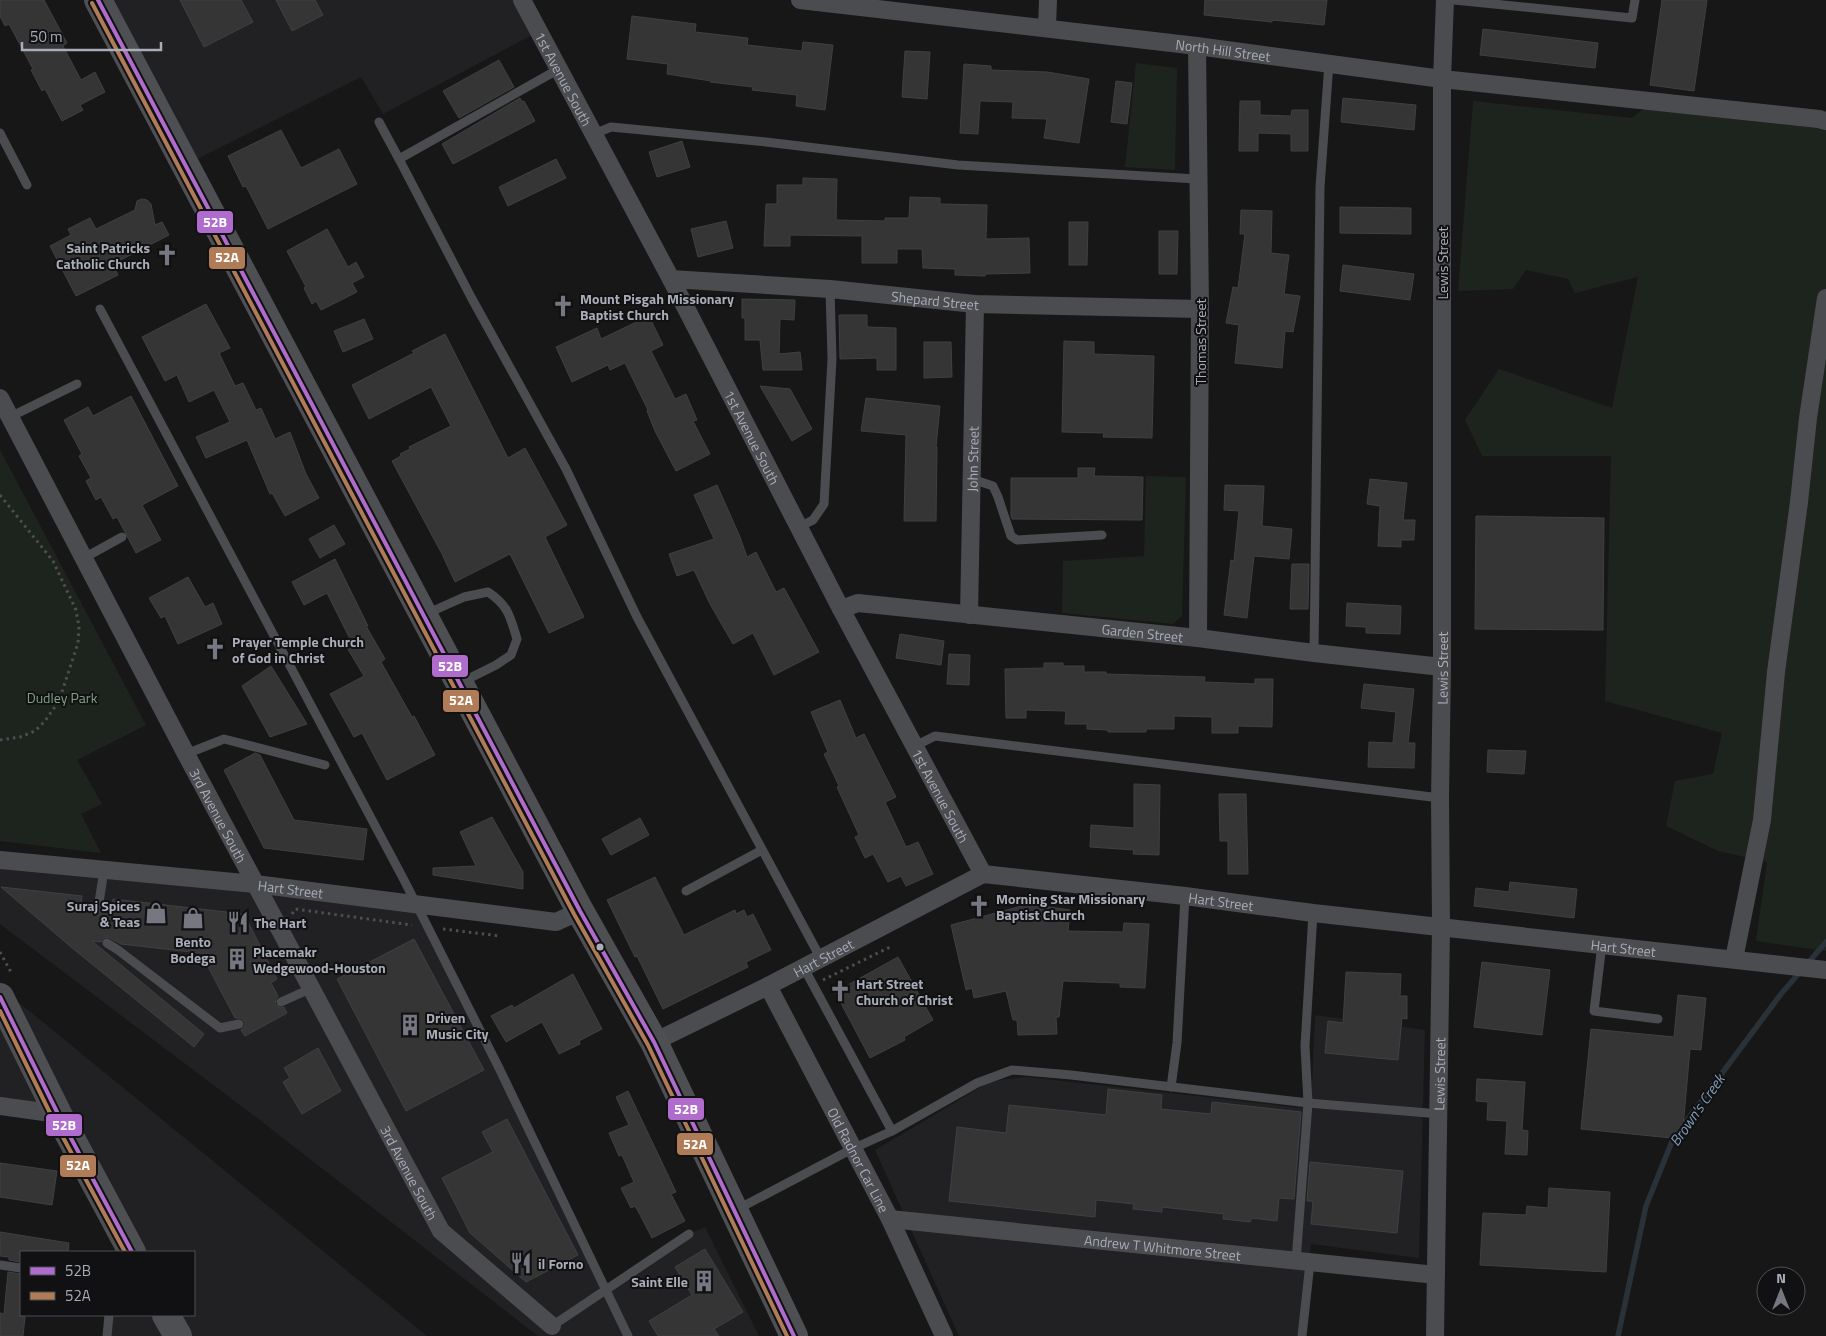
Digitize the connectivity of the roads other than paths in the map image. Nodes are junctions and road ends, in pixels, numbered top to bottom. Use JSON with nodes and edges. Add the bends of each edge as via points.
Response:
{"nodes":[{"id":1,"x":98,"y":0,"type":"edge"},
{"id":2,"x":522,"y":0,"type":"edge"},
{"id":3,"x":800,"y":0,"type":"edge"},
{"id":4,"x":1048,"y":0,"type":"edge"},
{"id":5,"x":1445,"y":0,"type":"edge"},
{"id":6,"x":1454,"y":0,"type":"edge"},
{"id":7,"x":1634,"y":0,"type":"edge"},
{"id":8,"x":1047,"y":28,"type":"junction"},
{"id":9,"x":1198,"y":46,"type":"junction"},
{"id":10,"x":1329,"y":63,"type":"junction"},
{"id":11,"x":558,"y":69,"type":"junction"},
{"id":12,"x":1442,"y":79,"type":"junction"},
{"id":13,"x":1826,"y":121,"type":"edge"},
{"id":14,"x":379,"y":122,"type":"dead end"},
{"id":15,"x":0,"y":133,"type":"edge"},
{"id":16,"x":594,"y":134,"type":"junction"},
{"id":17,"x":399,"y":159,"type":"junction"},
{"id":18,"x":1198,"y":179,"type":"junction"},
{"id":19,"x":27,"y":185,"type":"dead end"},
{"id":20,"x":671,"y":278,"type":"junction"},
{"id":21,"x":830,"y":289,"type":"junction"},
{"id":22,"x":1826,"y":298,"type":"edge"},
{"id":23,"x":975,"y":304,"type":"junction"},
{"id":24,"x":100,"y":309,"type":"dead end"},
{"id":25,"x":1200,"y":309,"type":"junction"},
{"id":26,"x":77,"y":384,"type":"dead end"},
{"id":27,"x":0,"y":398,"type":"edge"},
{"id":28,"x":10,"y":417,"type":"junction"},
{"id":29,"x":972,"y":479,"type":"junction"},
{"id":30,"x":800,"y":527,"type":"junction"},
{"id":31,"x":1102,"y":535,"type":"dead end"},
{"id":32,"x":122,"y":537,"type":"dead end"},
{"id":33,"x":84,"y":558,"type":"junction"},
{"id":34,"x":842,"y":609,"type":"junction"},
{"id":35,"x":423,"y":615,"type":"junction"},
{"id":36,"x":969,"y":615,"type":"junction"},
{"id":37,"x":1198,"y":638,"type":"junction"},
{"id":38,"x":1314,"y":653,"type":"junction"},
{"id":39,"x":1442,"y":667,"type":"junction"},
{"id":40,"x":459,"y":683,"type":"junction"},
{"id":41,"x":915,"y":746,"type":"junction"},
{"id":42,"x":186,"y":754,"type":"junction"},
{"id":43,"x":325,"y":765,"type":"dead end"},
{"id":44,"x":1440,"y":798,"type":"junction"},
{"id":45,"x":762,"y":850,"type":"junction"},
{"id":46,"x":0,"y":860,"type":"edge"},
{"id":47,"x":104,"y":870,"type":"junction"},
{"id":48,"x":983,"y":874,"type":"junction"},
{"id":49,"x":255,"y":884,"type":"junction"},
{"id":50,"x":686,"y":890,"type":"dead end"},
{"id":51,"x":1185,"y":896,"type":"junction"},
{"id":52,"x":415,"y":904,"type":"junction"},
{"id":53,"x":98,"y":909,"type":"dead end"},
{"id":54,"x":580,"y":912,"type":"junction"},
{"id":55,"x":1313,"y":913,"type":"junction"},
{"id":56,"x":1441,"y":927,"type":"junction"},
{"id":57,"x":107,"y":943,"type":"dead end"},
{"id":58,"x":1602,"y":944,"type":"junction"},
{"id":59,"x":821,"y":959,"type":"junction"},
{"id":60,"x":1734,"y":959,"type":"junction"},
{"id":61,"x":804,"y":968,"type":"junction"},
{"id":62,"x":1825,"y":970,"type":"edge"},
{"id":63,"x":6,"y":986,"type":"edge"},
{"id":64,"x":768,"y":986,"type":"junction"},
{"id":65,"x":312,"y":988,"type":"junction"},
{"id":66,"x":281,"y":1002,"type":"dead end"},
{"id":67,"x":1658,"y":1019,"type":"dead end"},
{"id":68,"x":238,"y":1024,"type":"dead end"},
{"id":69,"x":654,"y":1042,"type":"junction"},
{"id":70,"x":1171,"y":1087,"type":"junction"},
{"id":71,"x":1308,"y":1103,"type":"junction"},
{"id":72,"x":0,"y":1106,"type":"edge"},
{"id":73,"x":58,"y":1114,"type":"junction"},
{"id":74,"x":1440,"y":1114,"type":"junction"},
{"id":75,"x":892,"y":1131,"type":"junction"},
{"id":76,"x":852,"y":1149,"type":"junction"},
{"id":77,"x":733,"y":1211,"type":"junction"},
{"id":78,"x":890,"y":1219,"type":"junction"},
{"id":79,"x":689,"y":1234,"type":"dead end"},
{"id":80,"x":131,"y":1251,"type":"edge"},
{"id":81,"x":1303,"y":1262,"type":"junction"},
{"id":82,"x":0,"y":1265,"type":"edge"},
{"id":83,"x":20,"y":1268,"type":"edge"},
{"id":84,"x":1436,"y":1276,"type":"junction"},
{"id":85,"x":606,"y":1291,"type":"junction"},
{"id":86,"x":109,"y":1316,"type":"edge"},
{"id":87,"x":167,"y":1316,"type":"edge"},
{"id":88,"x":552,"y":1326,"type":"joint"},
{"id":89,"x":107,"y":1336,"type":"edge"},
{"id":90,"x":178,"y":1336,"type":"edge"},
{"id":91,"x":628,"y":1336,"type":"edge"},
{"id":92,"x":794,"y":1336,"type":"edge"},
{"id":93,"x":944,"y":1336,"type":"edge"},
{"id":94,"x":1302,"y":1336,"type":"edge"},
{"id":95,"x":1435,"y":1336,"type":"edge"}],
"edges":[{"from":1,"to":35,"type":"main road"},
{"from":2,"to":11,"type":"street","name":"1st Avenue South"},
{"from":3,"to":8,"type":"street","name":"North Hill Street"},
{"from":4,"to":8,"type":"street"},
{"from":5,"to":12,"type":"street","name":"Lewis Street"},
{"from":6,"to":7,"type":"lane","via":[[1632,18]]},
{"from":8,"to":9,"type":"street","name":"North Hill Street"},
{"from":9,"to":10,"type":"street","name":"North Hill Street"},
{"from":9,"to":18,"type":"street","name":"Thomas Street"},
{"from":10,"to":12,"type":"street","name":"North Hill Street"},
{"from":10,"to":38,"type":"lane","via":[[1320,187]]},
{"from":11,"to":16,"type":"street","name":"1st Avenue South"},
{"from":11,"to":17,"type":"lane"},
{"from":12,"to":13,"type":"street","name":"North Hill Street"},
{"from":12,"to":39,"type":"street","name":"Lewis Street"},
{"from":14,"to":17,"type":"lane"},
{"from":15,"to":19,"type":"lane"},
{"from":16,"to":18,"type":"lane","via":[[611,127],[958,165]]},
{"from":16,"to":20,"type":"street","name":"1st Avenue South"},
{"from":17,"to":45,"type":"lane","via":[[566,468],[637,617]]},
{"from":18,"to":25,"type":"street","name":"Thomas Street"},
{"from":20,"to":21,"type":"street","name":"Shepard Street"},
{"from":20,"to":30,"type":"street","name":"1st Avenue South"},
{"from":21,"to":23,"type":"street","name":"Shepard Street"},
{"from":21,"to":30,"type":"lane","via":[[832,359],[824,504],[813,520]]},
{"from":22,"to":60,"type":"street","via":[[1777,663],[1762,820]]},
{"from":23,"to":25,"type":"street","name":"Shepard Street"},
{"from":23,"to":29,"type":"street","name":"John Street"},
{"from":24,"to":52,"type":"lane"},
{"from":25,"to":37,"type":"street","name":"Thomas Street"},
{"from":26,"to":28,"type":"lane"},
{"from":27,"to":28,"type":"street","name":"3rd Avenue South"},
{"from":28,"to":33,"type":"street","name":"3rd Avenue South"},
{"from":29,"to":31,"type":"lane","via":[[993,486],[1011,536],[1017,540]]},
{"from":29,"to":36,"type":"street","name":"John Street"},
{"from":30,"to":34,"type":"street","name":"1st Avenue South"},
{"from":32,"to":33,"type":"lane"},
{"from":33,"to":42,"type":"street","name":"3rd Avenue South"},
{"from":34,"to":36,"type":"street","name":"Garden Street","via":[[858,603]]},
{"from":34,"to":41,"type":"street","name":"1st Avenue South"},
{"from":35,"to":40,"type":"main road"},
{"from":35,"to":40,"type":"lane","via":[[464,597],[488,592],[508,611],[517,639],[511,654]]},
{"from":36,"to":37,"type":"street","name":"Garden Street"},
{"from":37,"to":38,"type":"street","name":"Garden Street"},
{"from":38,"to":39,"type":"street","name":"Garden Street"},
{"from":39,"to":44,"type":"street","name":"Lewis Street"},
{"from":40,"to":54,"type":"main road"},
{"from":41,"to":44,"type":"lane","via":[[935,736]]},
{"from":41,"to":48,"type":"street","name":"1st Avenue South"},
{"from":42,"to":43,"type":"lane","via":[[224,739]]},
{"from":42,"to":49,"type":"street","name":"3rd Avenue South"},
{"from":44,"to":56,"type":"street","name":"Lewis Street"},
{"from":45,"to":50,"type":"lane"},
{"from":45,"to":59,"type":"lane"},
{"from":46,"to":47,"type":"street","name":"Hart Street"},
{"from":47,"to":49,"type":"street","name":"Hart Street"},
{"from":47,"to":53,"type":"lane"},
{"from":48,"to":51,"type":"street","name":"Hart Street"},
{"from":48,"to":59,"type":"street","name":"Hart Street"},
{"from":49,"to":52,"type":"street","name":"Hart Street"},
{"from":49,"to":65,"type":"street","name":"3rd Avenue South"},
{"from":51,"to":55,"type":"street","name":"Hart Street"},
{"from":51,"to":70,"type":"lane","via":[[1178,1043]]},
{"from":52,"to":54,"type":"street","name":"Hart Street","via":[[556,922]]},
{"from":52,"to":85,"type":"lane","via":[[499,1068]]},
{"from":54,"to":69,"type":"main road"},
{"from":55,"to":56,"type":"street","name":"Hart Street"},
{"from":55,"to":71,"type":"lane","via":[[1305,1046]]},
{"from":56,"to":58,"type":"street","name":"Hart Street"},
{"from":56,"to":74,"type":"street","name":"Lewis Street"},
{"from":57,"to":68,"type":"lane","via":[[220,1028]]},
{"from":58,"to":60,"type":"street","name":"Hart Street"},
{"from":58,"to":67,"type":"lane","via":[[1594,1011]]},
{"from":59,"to":61,"type":"street","name":"Hart Street"},
{"from":60,"to":62,"type":"street","name":"Hart Street"},
{"from":61,"to":64,"type":"street","name":"Hart Street"},
{"from":61,"to":75,"type":"lane"},
{"from":63,"to":73,"type":"main road"},
{"from":64,"to":69,"type":"street","name":"Hart Street"},
{"from":64,"to":76,"type":"street","name":"Old Radnor Car Line"},
{"from":65,"to":66,"type":"lane"},
{"from":65,"to":88,"type":"street","name":"3rd Avenue South","via":[[441,1231]]},
{"from":69,"to":77,"type":"main road"},
{"from":70,"to":71,"type":"lane"},
{"from":70,"to":75,"type":"lane","via":[[1012,1070],[977,1083]]},
{"from":71,"to":74,"type":"lane"},
{"from":71,"to":81,"type":"lane"},
{"from":72,"to":73,"type":"street"},
{"from":73,"to":80,"type":"main road"},
{"from":74,"to":84,"type":"street","name":"Lewis Street"},
{"from":75,"to":76,"type":"lane"},
{"from":76,"to":77,"type":"lane"},
{"from":76,"to":78,"type":"street","name":"Old Radnor Car Line"},
{"from":77,"to":92,"type":"main road"},
{"from":78,"to":81,"type":"street","name":"Andrew T Whitmore Street"},
{"from":78,"to":93,"type":"street","name":"Old Radnor Car Line"},
{"from":79,"to":85,"type":"lane"},
{"from":81,"to":84,"type":"street","name":"Andrew T Whitmore Street"},
{"from":81,"to":94,"type":"lane"},
{"from":82,"to":83,"type":"lane"},
{"from":84,"to":95,"type":"street","name":"Lewis Street"},
{"from":85,"to":88,"type":"lane"},
{"from":85,"to":91,"type":"lane"},
{"from":86,"to":89,"type":"lane"},
{"from":87,"to":90,"type":"main road"}]}
